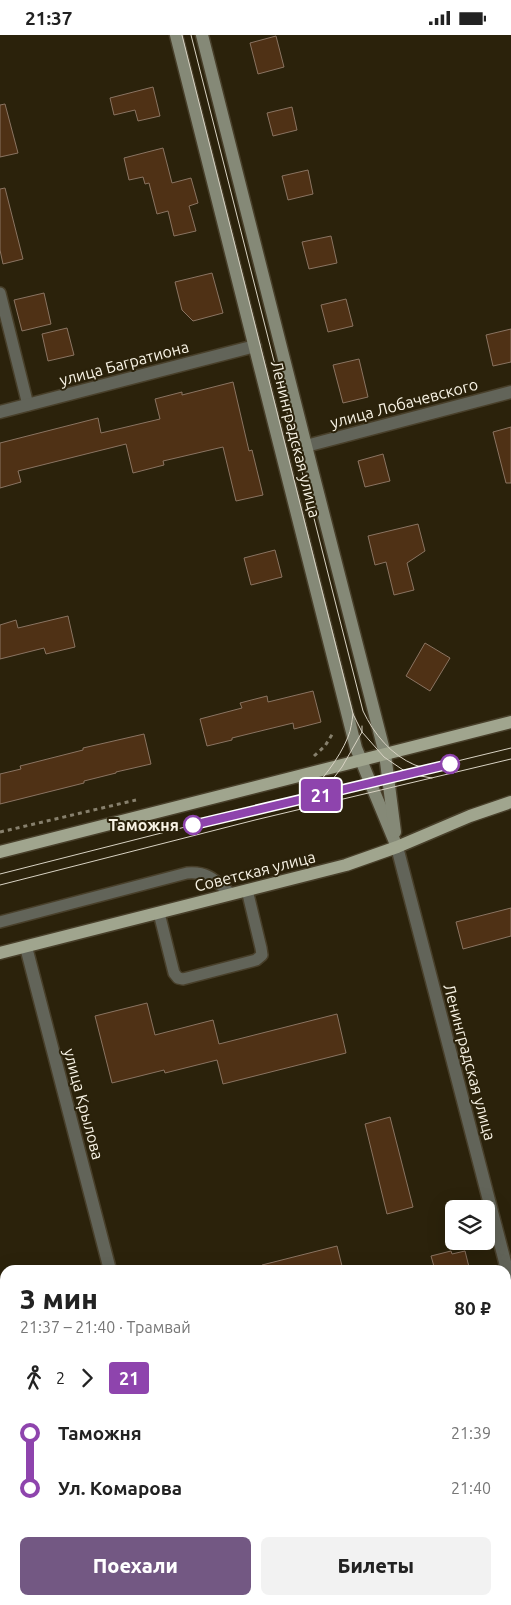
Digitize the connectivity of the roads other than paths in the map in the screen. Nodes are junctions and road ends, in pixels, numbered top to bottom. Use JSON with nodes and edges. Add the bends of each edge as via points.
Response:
{"nodes":[{"id":1,"x":176,"y":35,"type":"edge"},
{"id":2,"x":202,"y":35,"type":"edge"},
{"id":3,"x":0,"y":293,"type":"edge"},
{"id":4,"x":256,"y":346,"type":"junction"},
{"id":5,"x":511,"y":392,"type":"edge"},
{"id":6,"x":28,"y":405,"type":"junction"},
{"id":7,"x":0,"y":412,"type":"edge"},
{"id":8,"x":306,"y":446,"type":"junction"},
{"id":9,"x":511,"y":722,"type":"edge"},
{"id":10,"x":386,"y":754,"type":"junction"},
{"id":11,"x":361,"y":760,"type":"junction"},
{"id":12,"x":511,"y":803,"type":"edge"},
{"id":13,"x":397,"y":847,"type":"junction"},
{"id":14,"x":0,"y":852,"type":"edge"},
{"id":15,"x":248,"y":890,"type":"junction"},
{"id":16,"x":231,"y":894,"type":"junction"},
{"id":17,"x":159,"y":913,"type":"junction"},
{"id":18,"x":0,"y":922,"type":"edge"},
{"id":19,"x":26,"y":947,"type":"junction"},
{"id":20,"x":0,"y":953,"type":"edge"},
{"id":21,"x":109,"y":1265,"type":"edge"},
{"id":22,"x":506,"y":1265,"type":"edge"}],
"edges":[{"from":1,"to":4,"type":"main road","name":"Ленинградская улица"},
{"from":2,"to":8,"type":"main road","name":"Ленинградская улица"},
{"from":3,"to":6,"type":"lane"},
{"from":4,"to":6,"type":"street","name":"улица Багратиона"},
{"from":4,"to":11,"type":"main road","name":"Ленинградская улица"},
{"from":5,"to":8,"type":"street","name":"улица Лобачевского"},
{"from":6,"to":7,"type":"street","name":"улица Багратиона"},
{"from":8,"to":10,"type":"main road","name":"Ленинградская улица"},
{"from":9,"to":10,"type":"main road"},
{"from":10,"to":11,"type":"main road"},
{"from":10,"to":13,"type":"main road","name":"Ленинградская улица"},
{"from":11,"to":13,"type":"main road","name":"Ленинградская улица"},
{"from":11,"to":14,"type":"main road"},
{"from":12,"to":13,"type":"main road","name":"Советская улица","via":[[470,816]]},
{"from":13,"to":15,"type":"main road","name":"Советская улица","via":[[346,865]]},
{"from":13,"to":22,"type":"street","name":"Ленинградская улица"},
{"from":15,"to":16,"type":"main road","name":"Советская улица"},
{"from":15,"to":17,"type":"lane","via":[[262,955],[256,960],[183,979],[174,973]]},
{"from":16,"to":17,"type":"main road","name":"Советская улица"},
{"from":16,"to":18,"type":"lane","via":[[209,875],[187,873]]},
{"from":17,"to":19,"type":"main road","name":"Советская улица"},
{"from":19,"to":20,"type":"main road","name":"Советская улица"},
{"from":19,"to":21,"type":"street","name":"улица Крылова"}]}
